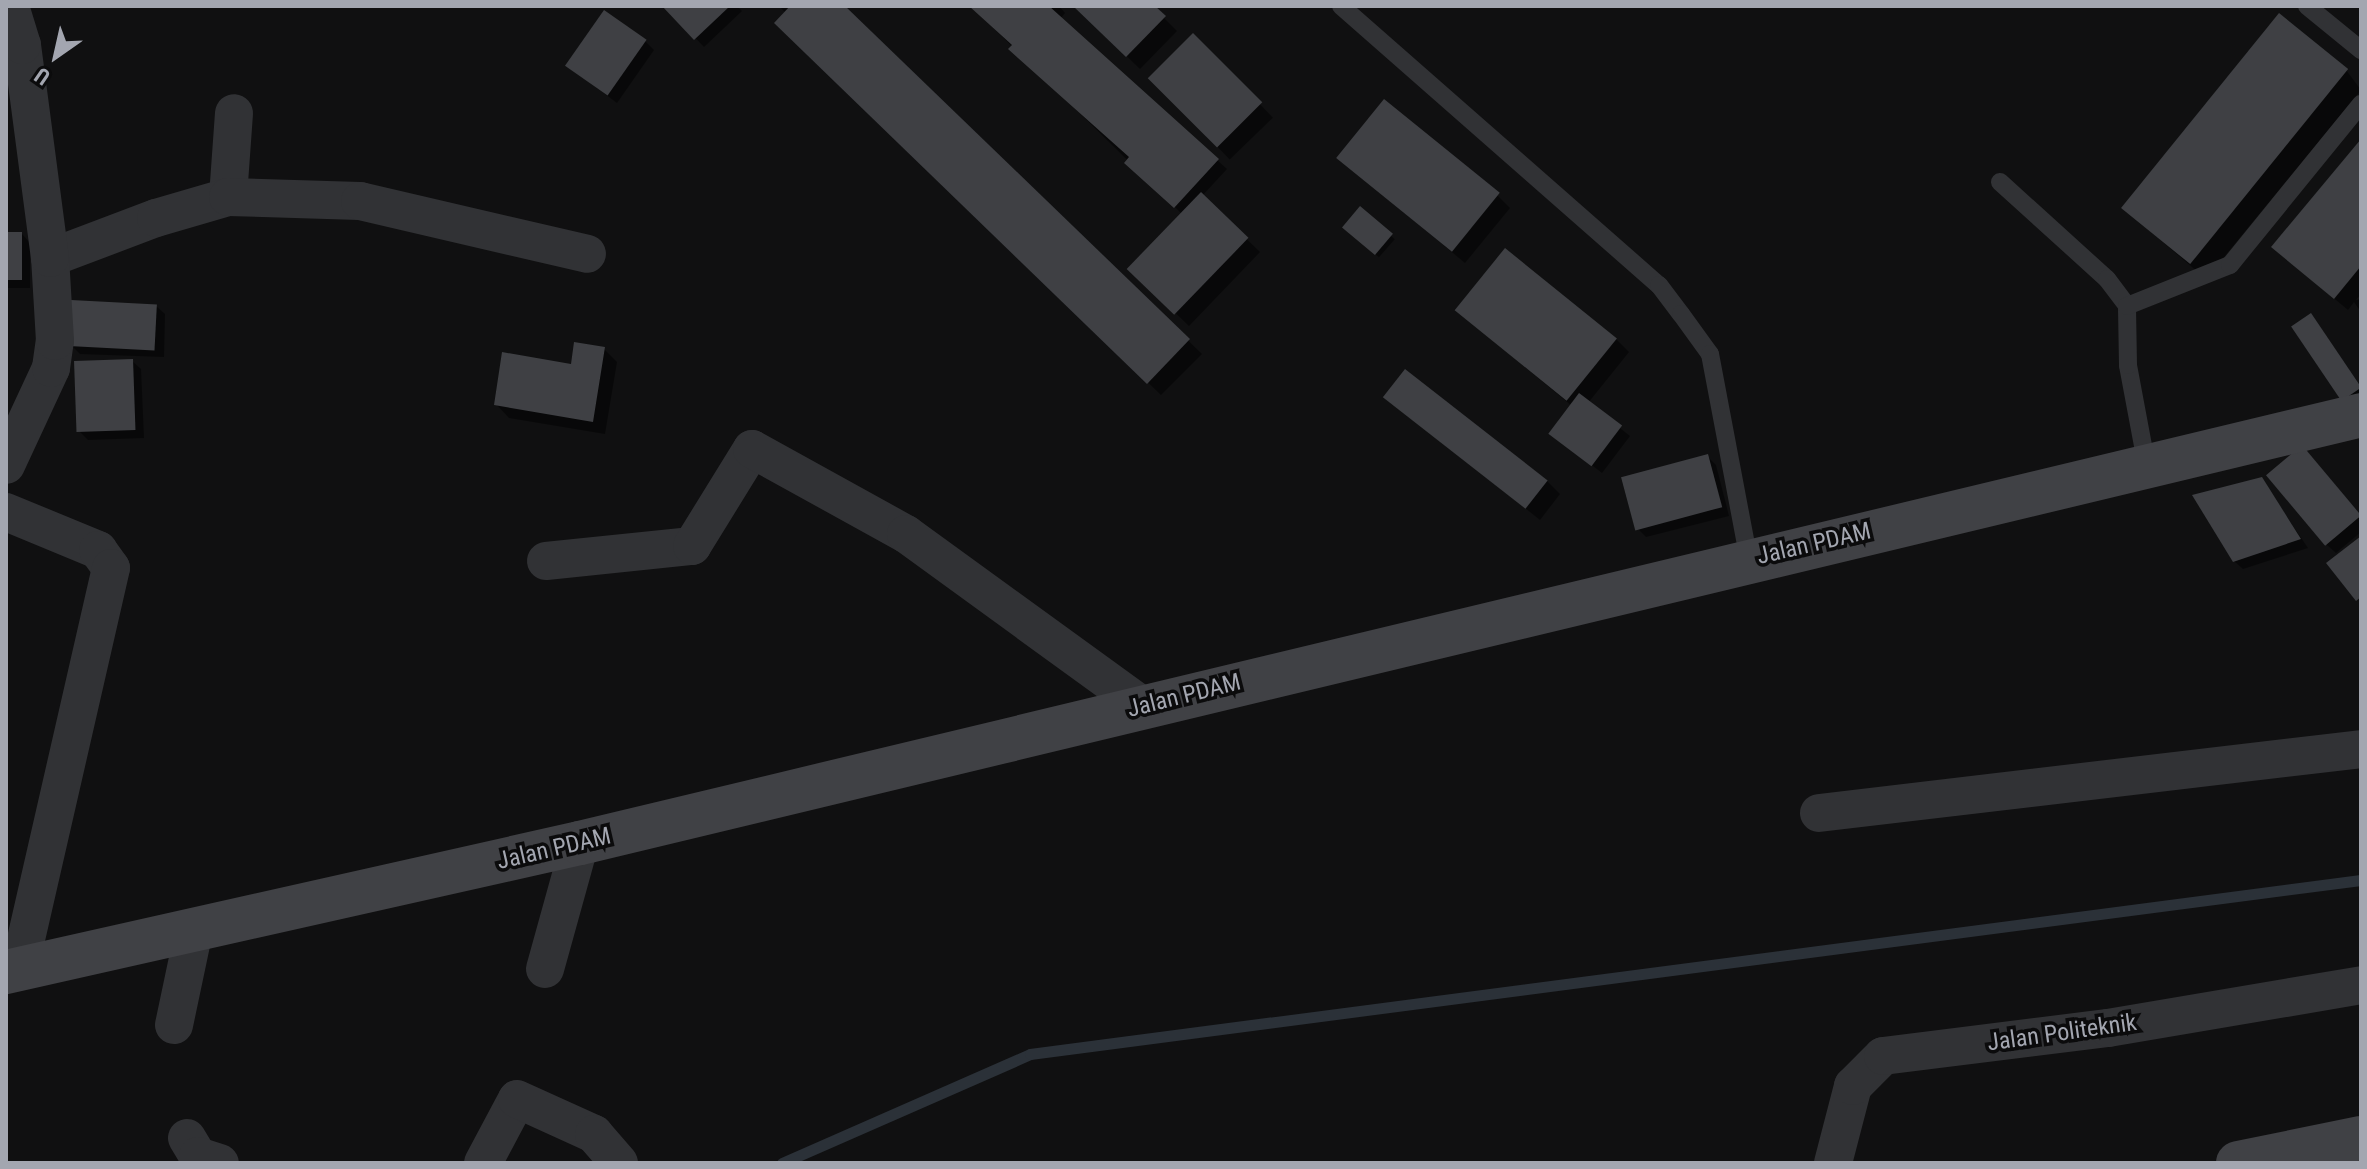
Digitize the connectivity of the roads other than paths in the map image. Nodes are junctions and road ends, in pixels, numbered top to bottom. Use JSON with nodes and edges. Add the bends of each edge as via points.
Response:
{"nodes":[{"id":1,"x":10,"y":6,"type":"edge"},
{"id":2,"x":1341,"y":6,"type":"edge"},
{"id":3,"x":2307,"y":6,"type":"edge"},
{"id":4,"x":2361,"y":50,"type":"edge"},
{"id":5,"x":2361,"y":104,"type":"edge"},
{"id":6,"x":234,"y":113,"type":"dead end"},
{"id":7,"x":2000,"y":182,"type":"dead end"},
{"id":8,"x":228,"y":197,"type":"junction"},
{"id":9,"x":587,"y":254,"type":"dead end"},
{"id":10,"x":50,"y":258,"type":"junction"},
{"id":11,"x":2127,"y":306,"type":"junction"},
{"id":12,"x":2361,"y":415,"type":"edge"},
{"id":13,"x":6,"y":465,"type":"edge"},
{"id":14,"x":2147,"y":467,"type":"junction"},
{"id":15,"x":6,"y":512,"type":"edge"},
{"id":16,"x":1749,"y":560,"type":"junction"},
{"id":17,"x":546,"y":561,"type":"dead end"},
{"id":18,"x":1143,"y":706,"type":"junction"},
{"id":19,"x":2361,"y":749,"type":"edge"},
{"id":20,"x":1819,"y":813,"type":"dead end"},
{"id":21,"x":580,"y":843,"type":"junction"},
{"id":22,"x":194,"y":930,"type":"junction"},
{"id":23,"x":545,"y":969,"type":"dead end"},
{"id":24,"x":12,"y":971,"type":"edge"},
{"id":25,"x":2361,"y":985,"type":"edge"},
{"id":26,"x":174,"y":1025,"type":"dead end"},
{"id":27,"x":187,"y":1138,"type":"dead end"},
{"id":28,"x":2361,"y":1138,"type":"edge"},
{"id":29,"x":618,"y":1161,"type":"edge"},
{"id":30,"x":220,"y":1163,"type":"edge"},
{"id":31,"x":483,"y":1163,"type":"edge"},
{"id":32,"x":1833,"y":1163,"type":"edge"},
{"id":33,"x":2238,"y":1163,"type":"edge"}],
"edges":[{"from":1,"to":10,"type":"street","via":[[20,31]]},
{"from":2,"to":16,"type":"lane","via":[[1659,285],[1681,314],[1710,354]]},
{"from":3,"to":4,"type":"lane"},
{"from":5,"to":11,"type":"lane","via":[[2230,265]]},
{"from":6,"to":8,"type":"street"},
{"from":7,"to":11,"type":"lane","via":[[2107,279]]},
{"from":8,"to":9,"type":"street","via":[[360,201]]},
{"from":8,"to":10,"type":"street"},
{"from":10,"to":13,"type":"street","via":[[55,341],[51,368]]},
{"from":11,"to":14,"type":"lane","via":[[2128,365]]},
{"from":12,"to":14,"type":"street","name":"Jalan PDAM"},
{"from":14,"to":16,"type":"street","name":"Jalan PDAM"},
{"from":15,"to":24,"type":"street","via":[[98,550],[111,568]]},
{"from":16,"to":18,"type":"street","name":"Jalan PDAM"},
{"from":17,"to":18,"type":"street","via":[[692,546],[752,449],[906,534]]},
{"from":18,"to":21,"type":"street","name":"Jalan PDAM"},
{"from":19,"to":20,"type":"street"},
{"from":21,"to":22,"type":"street","name":"Jalan PDAM"},
{"from":21,"to":23,"type":"street"},
{"from":22,"to":24,"type":"street","name":"Jalan PDAM"},
{"from":22,"to":26,"type":"street"},
{"from":25,"to":32,"type":"street","name":"Jalan Politeknik","via":[[2108,1028],[1883,1056],[1853,1086]]},
{"from":27,"to":30,"type":"street","via":[[198,1156]]},
{"from":28,"to":33,"type":"street"},
{"from":29,"to":31,"type":"street","via":[[594,1134],[517,1099]]}]}
